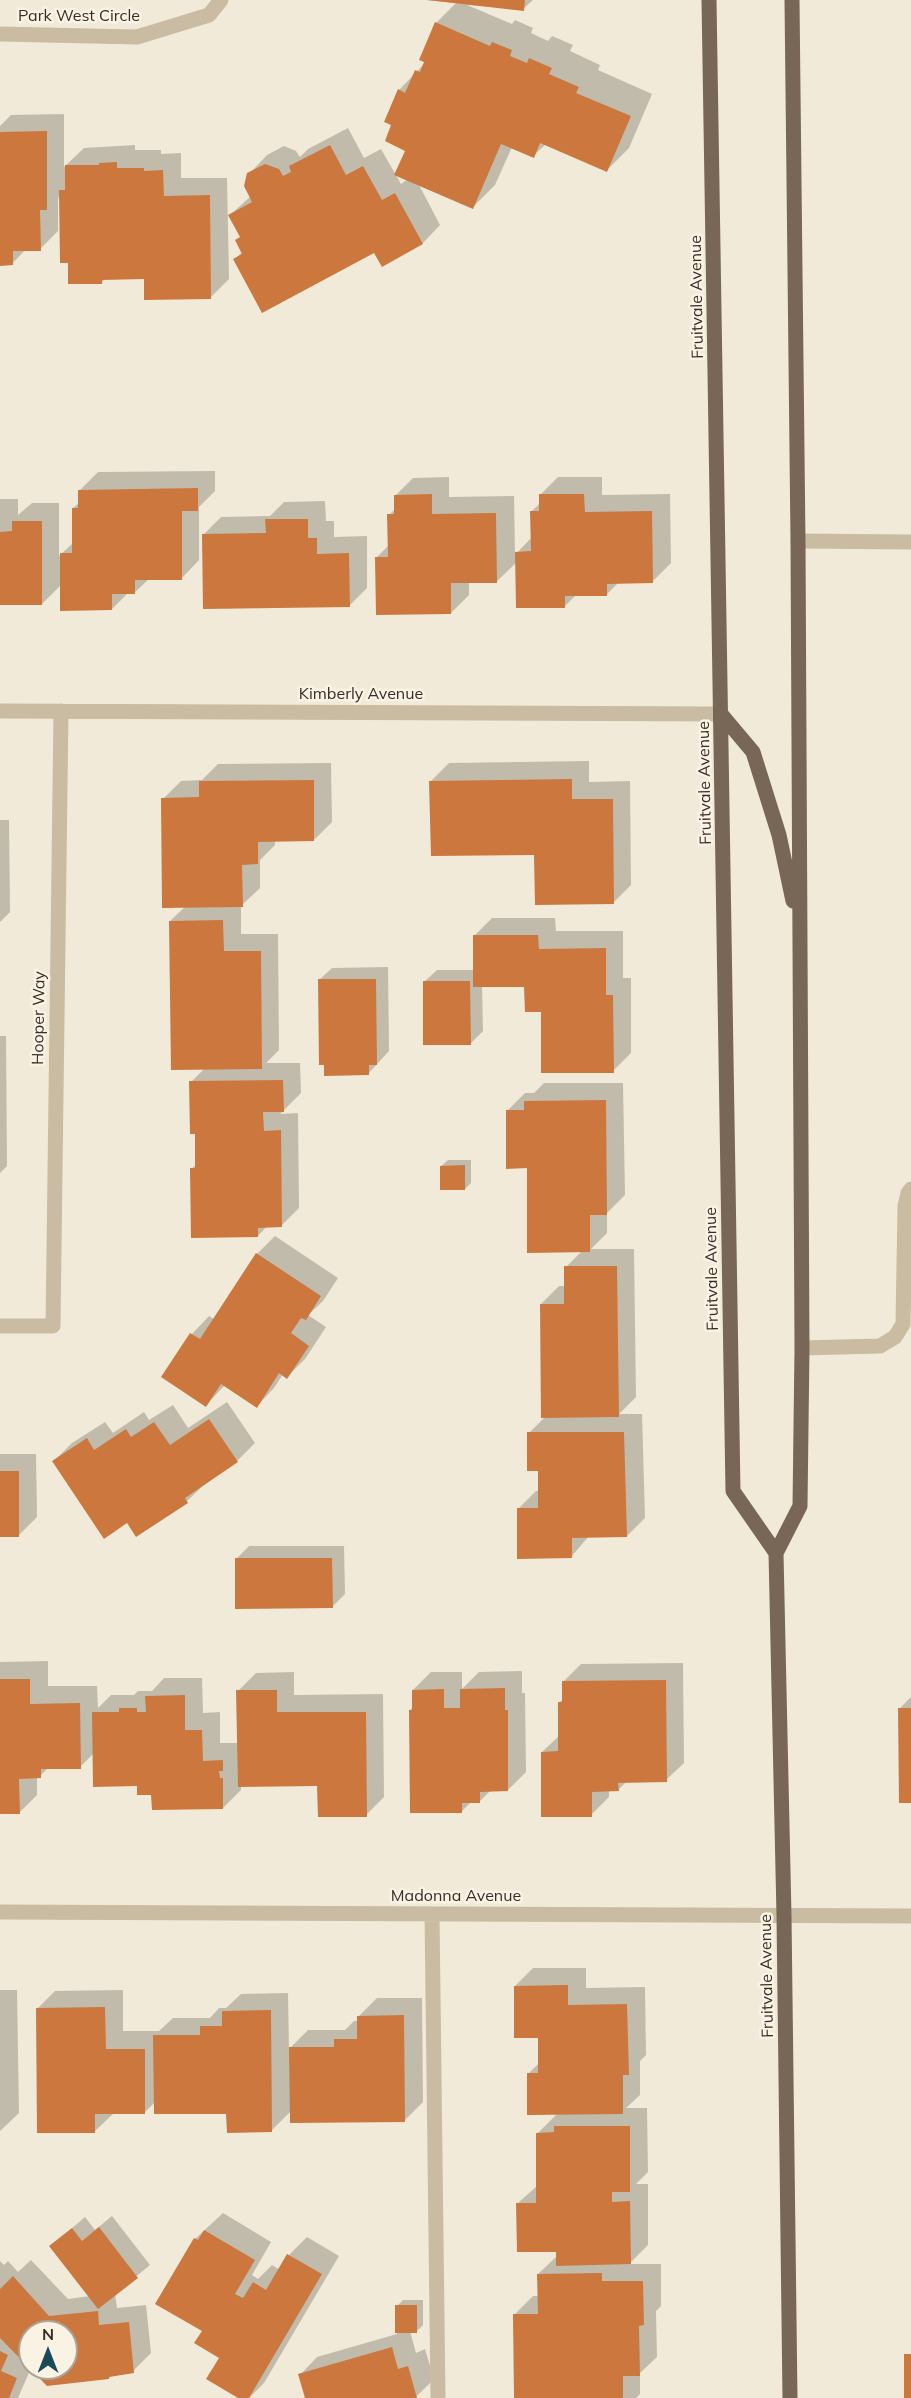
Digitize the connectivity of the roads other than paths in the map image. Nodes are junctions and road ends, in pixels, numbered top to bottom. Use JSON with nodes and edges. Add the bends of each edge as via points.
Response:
{"nodes":[{"id":1,"x":221,"y":0,"type":"edge"},
{"id":2,"x":710,"y":0,"type":"edge"},
{"id":3,"x":792,"y":0,"type":"edge"},
{"id":4,"x":0,"y":34,"type":"edge"},
{"id":5,"x":798,"y":541,"type":"junction"},
{"id":6,"x":911,"y":542,"type":"edge"},
{"id":7,"x":0,"y":711,"type":"edge"},
{"id":8,"x":62,"y":711,"type":"junction"},
{"id":9,"x":721,"y":714,"type":"junction"},
{"id":10,"x":800,"y":930,"type":"junction"},
{"id":11,"x":911,"y":1189,"type":"edge"},
{"id":12,"x":0,"y":1326,"type":"edge"},
{"id":13,"x":802,"y":1348,"type":"junction"},
{"id":14,"x":776,"y":1553,"type":"junction"},
{"id":15,"x":0,"y":1912,"type":"edge"},
{"id":16,"x":432,"y":1914,"type":"junction"},
{"id":17,"x":784,"y":1916,"type":"junction"},
{"id":18,"x":911,"y":1916,"type":"edge"},
{"id":19,"x":438,"y":2398,"type":"edge"},
{"id":20,"x":790,"y":2398,"type":"edge"}],
"edges":[{"from":1,"to":4,"type":"street","name":"Park West Circle","via":[[209,15],[137,37]]},
{"from":2,"to":9,"type":"main road","name":"Fruitvale Avenue"},
{"from":3,"to":5,"type":"main road","name":"Fruitvale Avenue"},
{"from":5,"to":6,"type":"street"},
{"from":5,"to":10,"type":"main road","name":"Fruitvale Avenue"},
{"from":7,"to":8,"type":"street","name":"Kimberly Avenue"},
{"from":8,"to":9,"type":"street","name":"Kimberly Avenue"},
{"from":8,"to":12,"type":"street","name":"Hooper Way","via":[[53,1326]]},
{"from":9,"to":10,"type":"main road","via":[[753,752],[779,836]]},
{"from":9,"to":14,"type":"main road","name":"Fruitvale Avenue","via":[[733,1491]]},
{"from":10,"to":13,"type":"main road","name":"Fruitvale Avenue"},
{"from":11,"to":13,"type":"street","via":[[905,1206],[903,1324],[895,1336],[880,1346]]},
{"from":13,"to":14,"type":"main road","name":"Fruitvale Avenue","via":[[800,1506]]},
{"from":14,"to":17,"type":"main road","name":"Fruitvale Avenue"},
{"from":15,"to":16,"type":"street","name":"Madonna Avenue"},
{"from":16,"to":17,"type":"street","name":"Madonna Avenue"},
{"from":16,"to":19,"type":"street"},
{"from":17,"to":18,"type":"street","name":"Madonna Avenue"},
{"from":17,"to":20,"type":"main road","name":"Fruitvale Avenue"}]}
